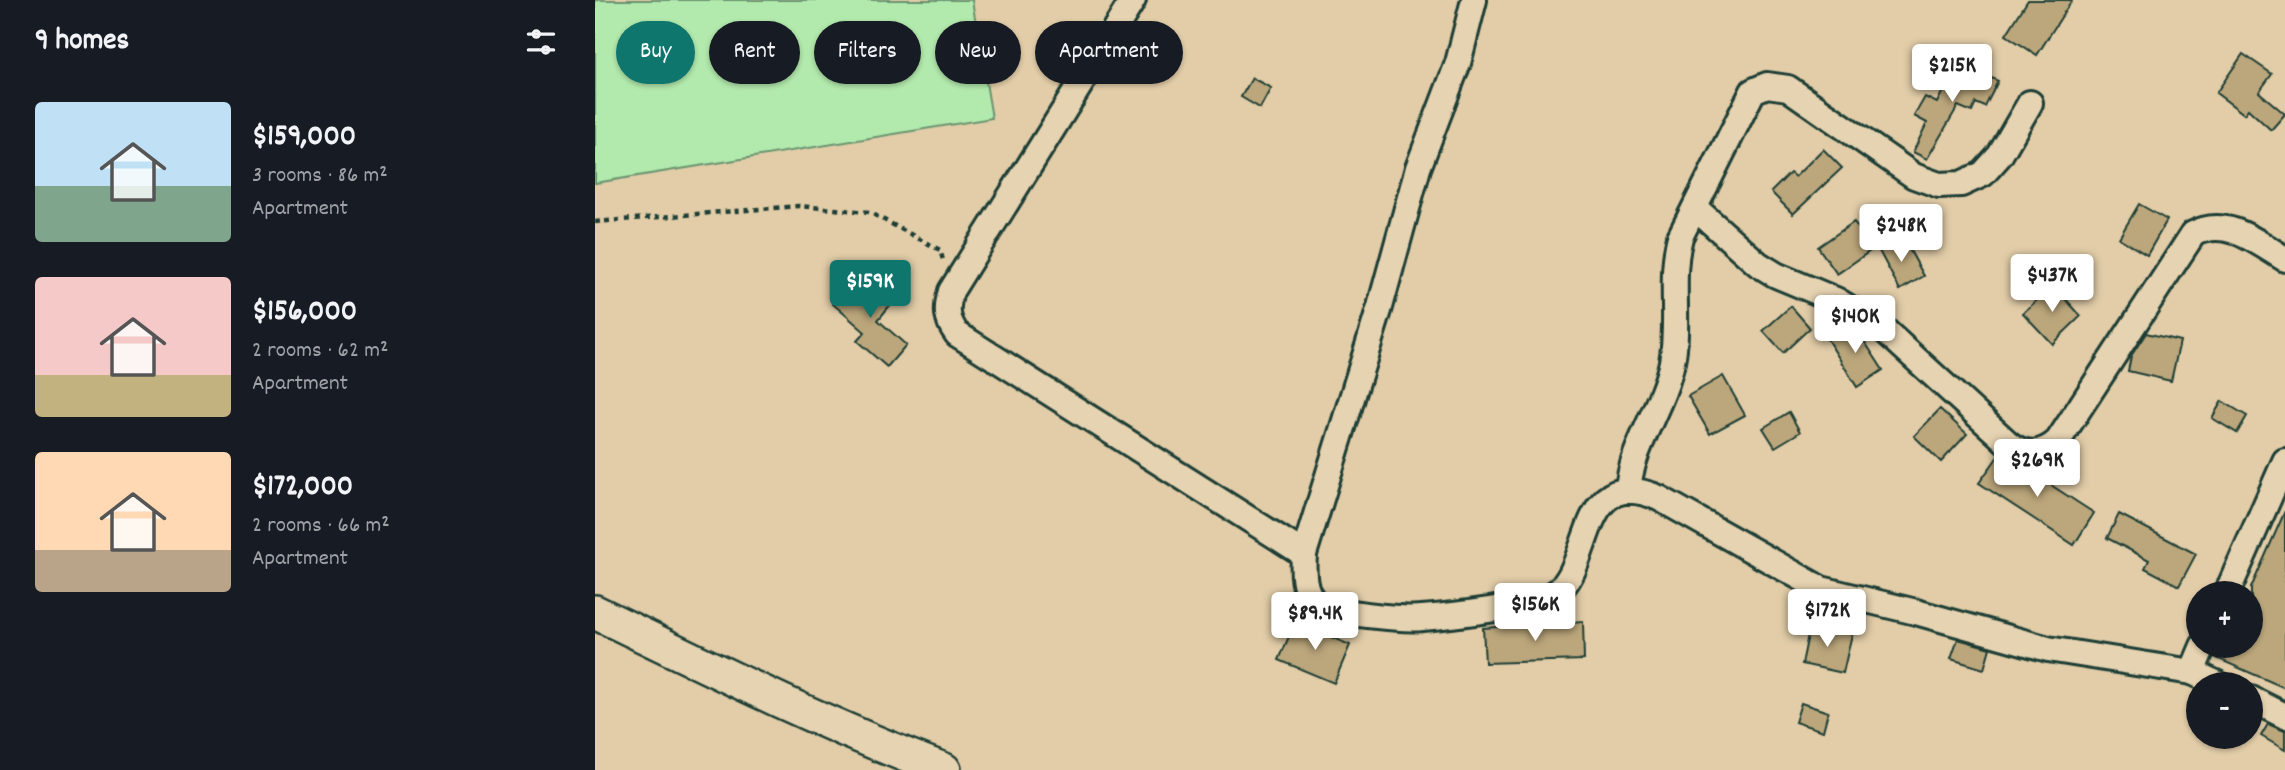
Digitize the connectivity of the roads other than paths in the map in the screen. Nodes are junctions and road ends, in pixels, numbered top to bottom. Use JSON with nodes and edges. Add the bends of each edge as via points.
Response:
{"nodes":[{"id":1,"x":1133,"y":0,"type":"edge"},
{"id":2,"x":1474,"y":0,"type":"edge"},
{"id":3,"x":2030,"y":103,"type":"dead end"},
{"id":4,"x":1695,"y":208,"type":"junction"},
{"id":5,"x":2285,"y":259,"type":"edge"},
{"id":6,"x":2285,"y":461,"type":"edge"},
{"id":7,"x":1628,"y":491,"type":"junction"},
{"id":8,"x":1304,"y":554,"type":"junction"},
{"id":9,"x":2232,"y":581,"type":"edge"},
{"id":10,"x":595,"y":612,"type":"edge"},
{"id":11,"x":2198,"y":658,"type":"edge"},
{"id":12,"x":2192,"y":672,"type":"joint"},
{"id":13,"x":2263,"y":705,"type":"edge"},
{"id":14,"x":2285,"y":716,"type":"edge"},
{"id":15,"x":944,"y":770,"type":"edge"}],
"edges":[{"from":1,"to":8,"type":"street","via":[[951,291],[948,321],[957,334]]},
{"from":2,"to":8,"type":"street","via":[[1458,63],[1418,168]]},
{"from":3,"to":4,"type":"street","via":[[2004,149],[1983,174],[1961,184],[1939,185],[1914,176],[1796,92],[1781,85],[1760,86],[1748,100]]},
{"from":4,"to":5,"type":"street","via":[[1758,264],[1836,300],[1882,328],[2008,444],[2028,453],[2041,452],[2058,440],[2193,234],[2205,228],[2224,228],[2242,233]]},
{"from":4,"to":7,"type":"street","via":[[1676,258],[1672,365],[1631,468]]},
{"from":6,"to":9,"type":"street"},
{"from":7,"to":8,"type":"street","via":[[1608,499],[1591,518],[1569,582],[1553,596],[1532,602],[1420,619],[1338,611],[1317,604],[1308,591]]},
{"from":7,"to":12,"type":"street","via":[[1659,498],[1821,589],[2048,649]]},
{"from":10,"to":15,"type":"main road","via":[[749,687]]},
{"from":11,"to":12,"type":"street"},
{"from":13,"to":14,"type":"street"}]}
